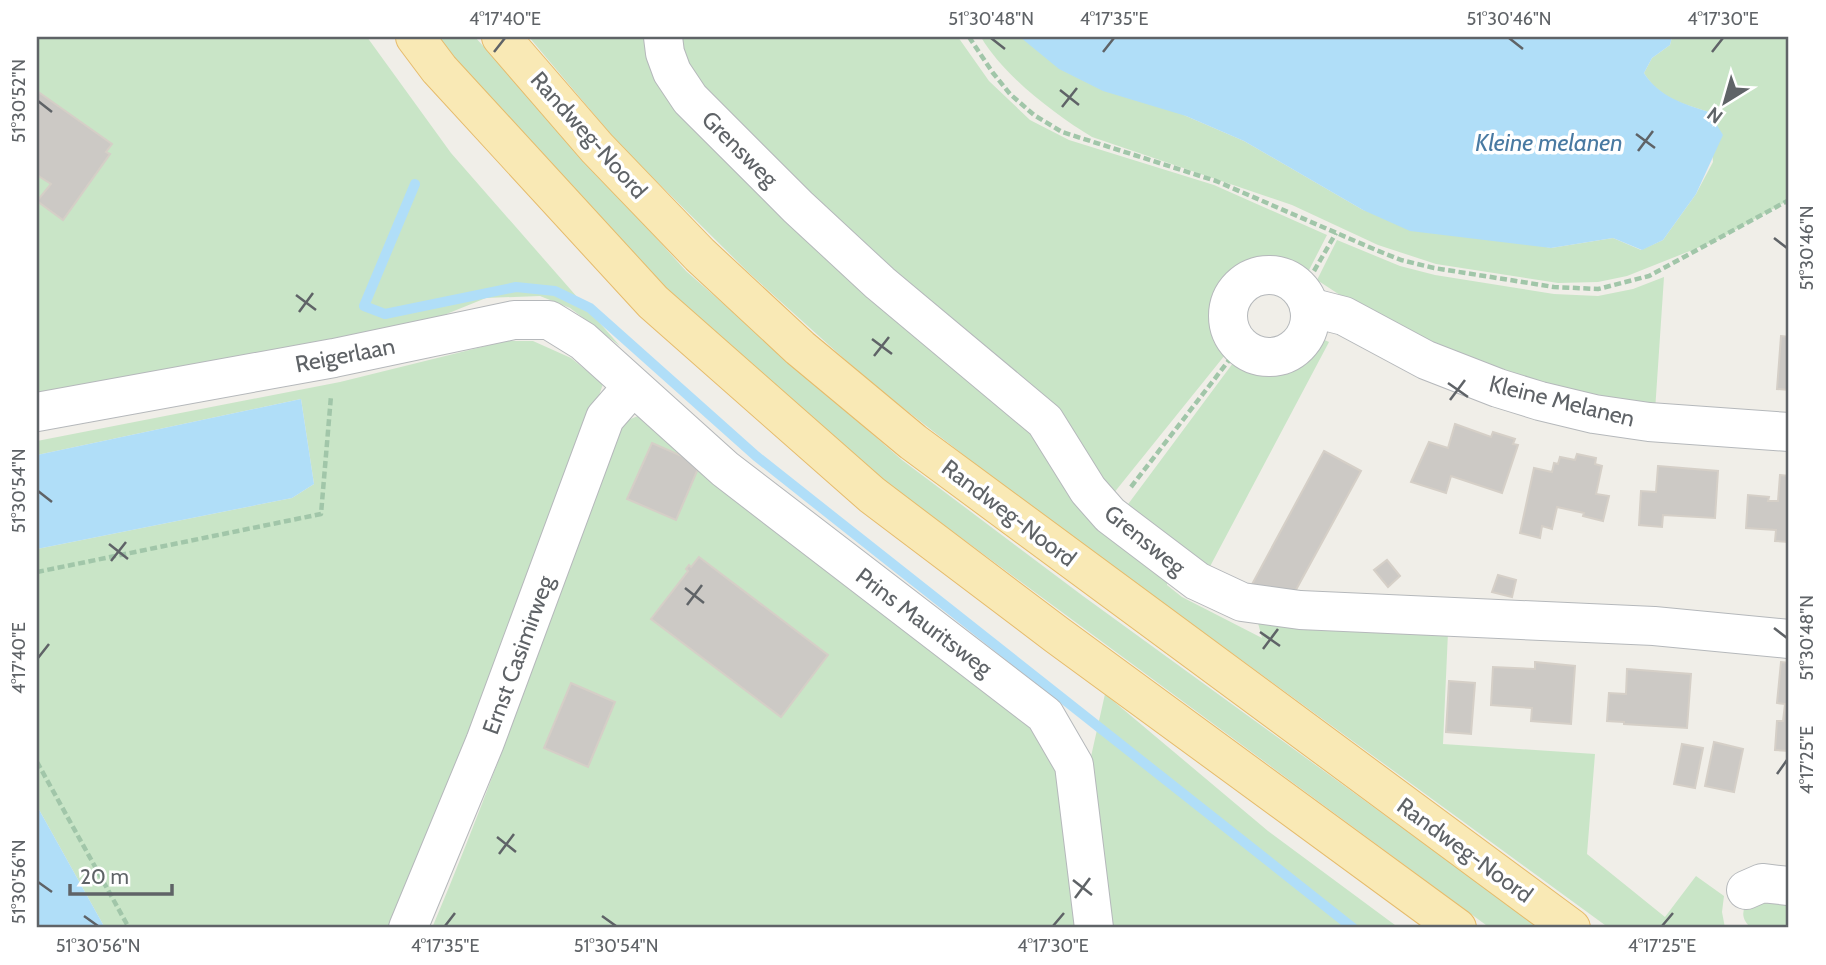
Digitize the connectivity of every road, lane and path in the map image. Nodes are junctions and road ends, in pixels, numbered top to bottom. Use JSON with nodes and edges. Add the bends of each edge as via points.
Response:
{"nodes":[{"id":1,"x":415,"y":37,"type":"edge"},
{"id":2,"x":501,"y":37,"type":"edge"},
{"id":3,"x":663,"y":37,"type":"edge"},
{"id":4,"x":969,"y":37,"type":"edge"},
{"id":5,"x":1789,"y":200,"type":"edge"},
{"id":6,"x":1336,"y":233,"type":"junction"},
{"id":7,"x":1306,"y":299,"type":"junction"},
{"id":8,"x":1240,"y":346,"type":"junction"},
{"id":9,"x":334,"y":358,"type":"junction"},
{"id":10,"x":632,"y":387,"type":"junction"},
{"id":11,"x":37,"y":412,"type":"edge"},
{"id":12,"x":1789,"y":432,"type":"edge"},
{"id":13,"x":1110,"y":515,"type":"junction"},
{"id":14,"x":37,"y":572,"type":"edge"},
{"id":15,"x":1789,"y":639,"type":"edge"},
{"id":16,"x":37,"y":762,"type":"edge"},
{"id":17,"x":1789,"y":886,"type":"edge"},
{"id":18,"x":1745,"y":890,"type":"dead end"},
{"id":19,"x":129,"y":928,"type":"edge"},
{"id":20,"x":408,"y":928,"type":"edge"},
{"id":21,"x":1094,"y":928,"type":"edge"},
{"id":22,"x":1457,"y":928,"type":"edge"},
{"id":23,"x":1571,"y":928,"type":"edge"}],
"edges":[{"from":1,"to":22,"type":"main road","via":[[439,69],[653,302],[872,495]]},
{"from":2,"to":23,"type":"main road","name":"Randweg-Noord","via":[[597,148],[699,255],[892,425]]},
{"from":3,"to":13,"type":"street","name":"Grensweg","via":[[672,72],[690,99],[880,283],[1045,421],[1088,490]]},
{"from":4,"to":6,"type":"path","via":[[1010,94],[1062,132],[1216,181]]},
{"from":5,"to":6,"type":"path","via":[[1649,276],[1598,289],[1554,287],[1434,268],[1401,260]]},
{"from":6,"to":7,"type":"path"},
{"from":7,"to":8,"type":"street","via":[[1307,333],[1289,352],[1264,357]]},
{"from":7,"to":8,"type":"street","name":"Kleine Melanen","via":[[1292,281],[1277,275],[1248,281],[1236,290],[1229,304],[1231,334]]},
{"from":7,"to":12,"type":"street","name":"Kleine Melanen","via":[[1426,360],[1540,401],[1649,422]]},
{"from":8,"to":13,"type":"path"},
{"from":9,"to":10,"type":"street","name":"Reigerlaan","via":[[514,320],[549,320],[583,341]]},
{"from":9,"to":11,"type":"street","name":"Reigerlaan"},
{"from":9,"to":14,"type":"path","via":[[321,514]]},
{"from":10,"to":20,"type":"street","name":"Ernst Casimirweg","via":[[605,418],[485,742]]},
{"from":10,"to":21,"type":"street","name":"Prins Mauritsweg","via":[[725,469],[1045,715],[1074,765]]},
{"from":13,"to":15,"type":"street","name":"Grensweg","via":[[1197,581],[1242,602],[1300,610],[1654,626]]},
{"from":16,"to":19,"type":"path"},
{"from":17,"to":18,"type":"street","via":[[1762,884]]}]}
